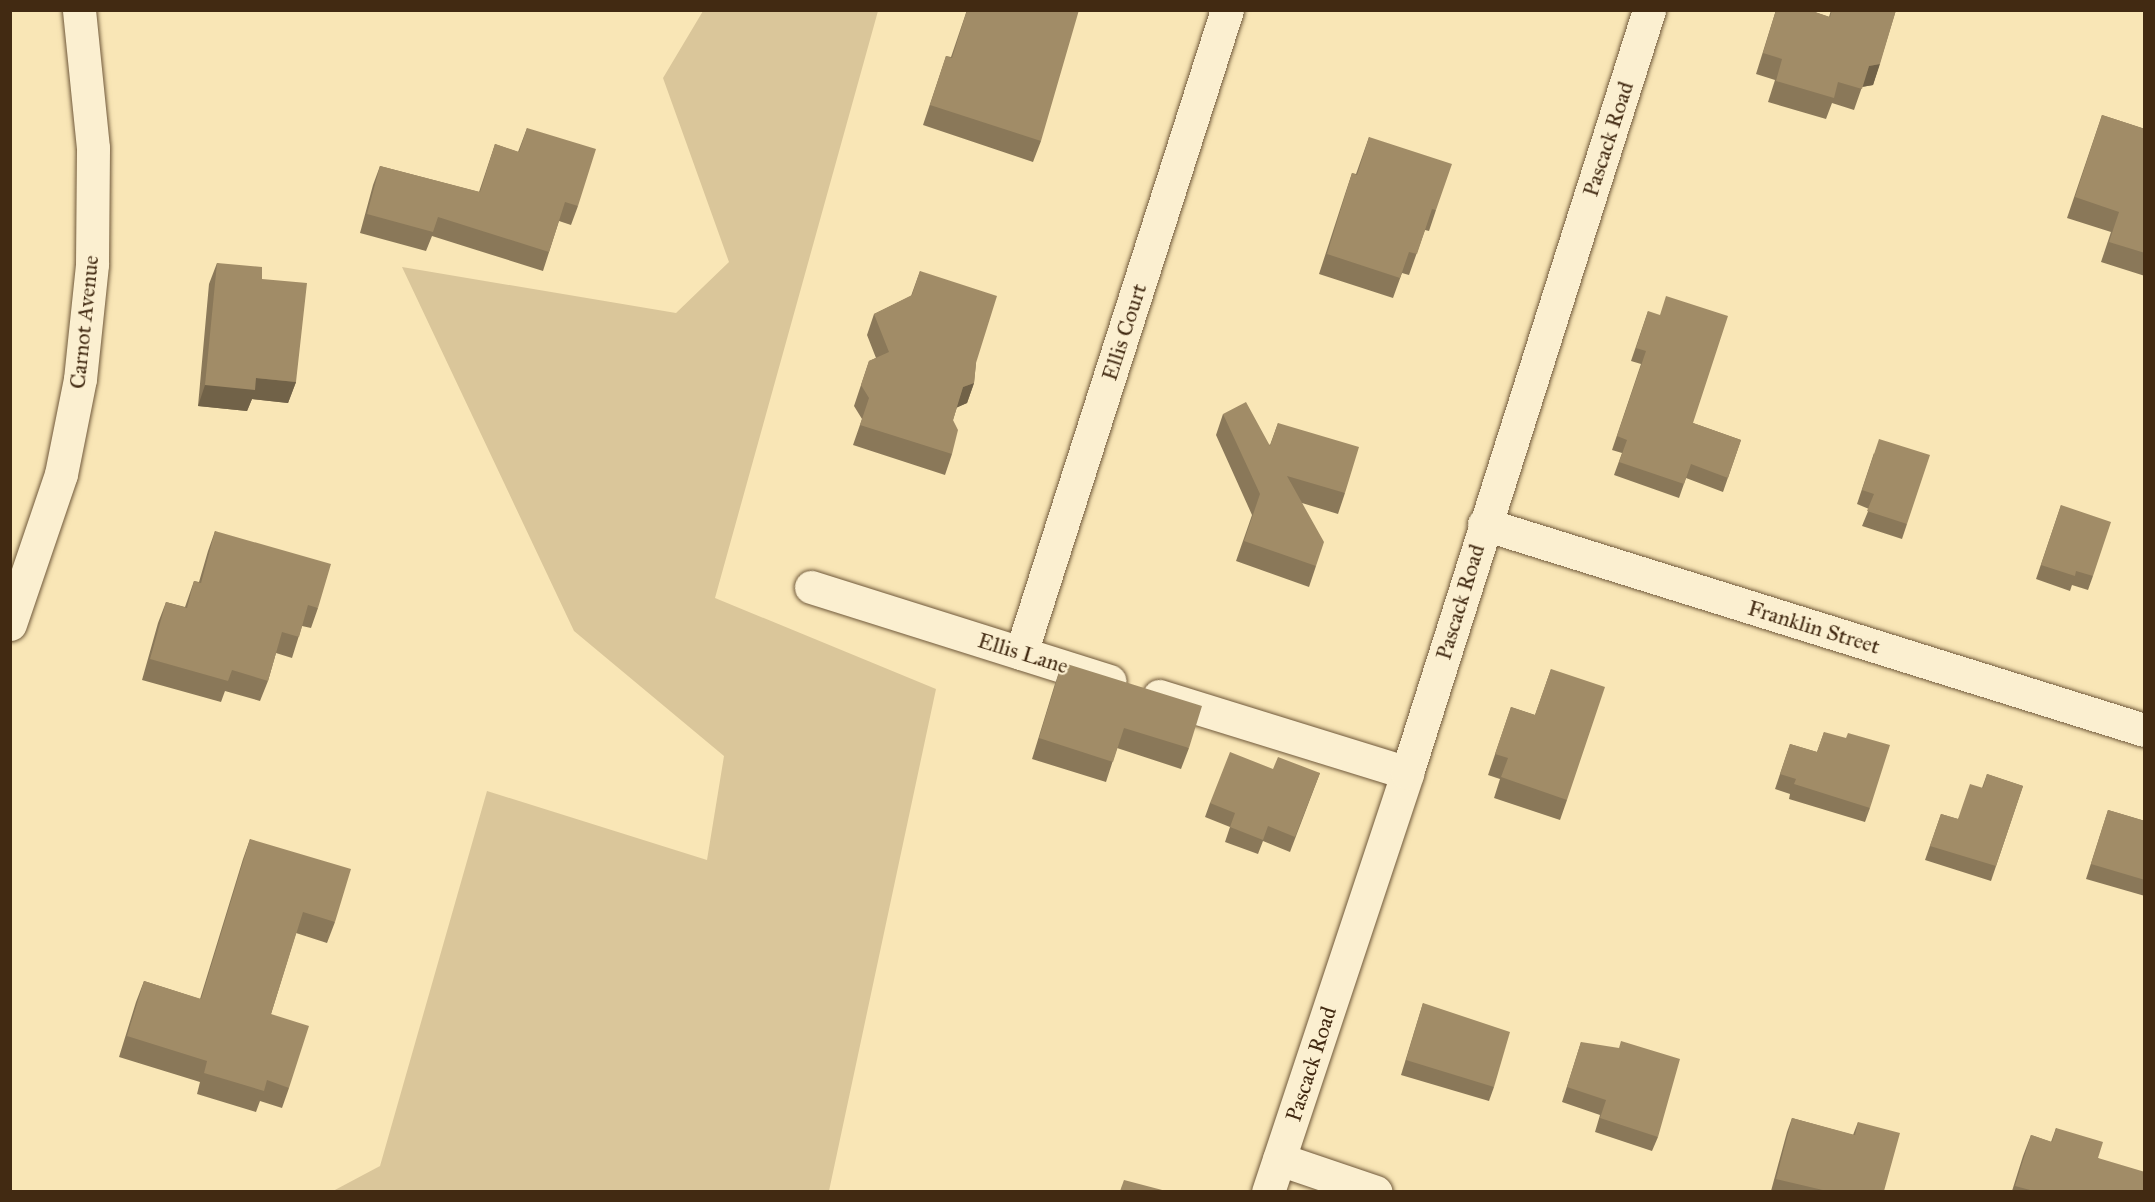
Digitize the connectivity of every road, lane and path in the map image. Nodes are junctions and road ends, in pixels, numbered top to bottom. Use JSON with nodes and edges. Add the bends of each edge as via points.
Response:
{"nodes":[{"id":1,"x":79,"y":10,"type":"edge"},
{"id":2,"x":1227,"y":10,"type":"edge"},
{"id":3,"x":1649,"y":10,"type":"edge"},
{"id":4,"x":1484,"y":524,"type":"junction"},
{"id":5,"x":811,"y":587,"type":"dead end"},
{"id":6,"x":10,"y":624,"type":"edge"},
{"id":7,"x":1021,"y":653,"type":"junction"},
{"id":8,"x":2145,"y":730,"type":"edge"},
{"id":9,"x":1407,"y":773,"type":"junction"},
{"id":10,"x":1279,"y":1159,"type":"junction"},
{"id":11,"x":1268,"y":1191,"type":"edge"},
{"id":12,"x":1376,"y":1191,"type":"edge"}],
"edges":[{"from":1,"to":6,"type":"street","name":"Carnot Avenue","via":[[93,148],[92,264],[80,379],[60,474]]},
{"from":2,"to":7,"type":"street","name":"Ellis Court"},
{"from":3,"to":4,"type":"street","name":"Pascack Road"},
{"from":4,"to":8,"type":"street","name":"Franklin Street"},
{"from":4,"to":9,"type":"street","name":"Pascack Road"},
{"from":5,"to":7,"type":"street","name":"Ellis Lane"},
{"from":7,"to":9,"type":"street","name":"Ellis Lane"},
{"from":9,"to":10,"type":"street","name":"Pascack Road"},
{"from":10,"to":11,"type":"street","name":"Pascack Road"},
{"from":10,"to":12,"type":"street"}]}
